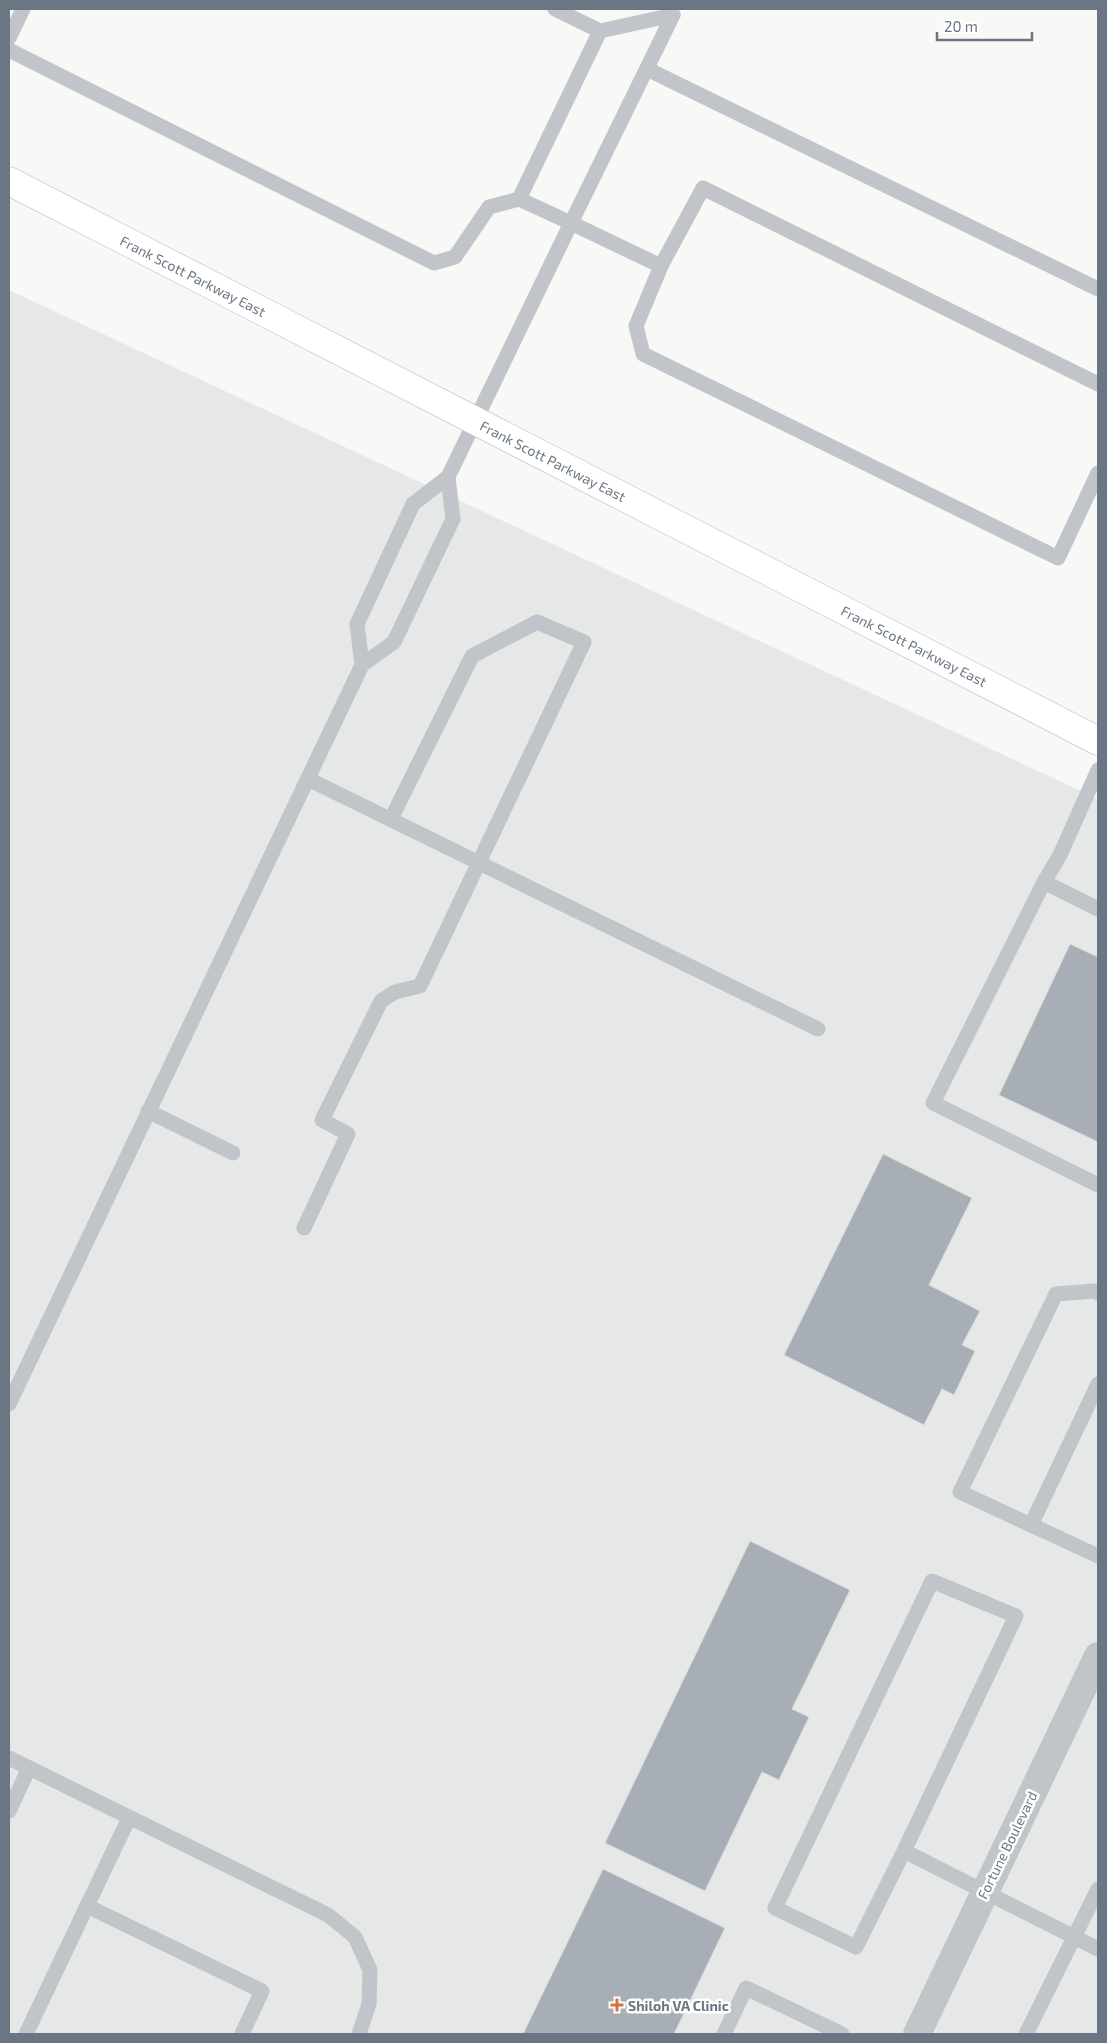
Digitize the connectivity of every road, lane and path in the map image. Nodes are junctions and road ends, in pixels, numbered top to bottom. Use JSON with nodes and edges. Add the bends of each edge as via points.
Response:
{"nodes":[{"id":1,"x":22,"y":9,"type":"edge"},
{"id":2,"x":555,"y":9,"type":"edge"},
{"id":3,"x":11,"y":29,"type":"edge"},
{"id":4,"x":600,"y":31,"type":"junction"},
{"id":5,"x":9,"y":50,"type":"edge"},
{"id":6,"x":647,"y":69,"type":"junction"},
{"id":7,"x":9,"y":180,"type":"edge"},
{"id":8,"x":519,"y":199,"type":"junction"},
{"id":9,"x":571,"y":222,"type":"junction"},
{"id":10,"x":661,"y":266,"type":"junction"},
{"id":11,"x":1098,"y":289,"type":"edge"},
{"id":12,"x":1098,"y":384,"type":"edge"},
{"id":13,"x":476,"y":422,"type":"junction"},
{"id":14,"x":1098,"y":474,"type":"edge"},
{"id":15,"x":448,"y":477,"type":"junction"},
{"id":16,"x":362,"y":665,"type":"junction"},
{"id":17,"x":1098,"y":741,"type":"edge"},
{"id":18,"x":1098,"y":770,"type":"edge"},
{"id":19,"x":308,"y":779,"type":"junction"},
{"id":20,"x":391,"y":819,"type":"junction"},
{"id":21,"x":478,"y":862,"type":"junction"},
{"id":22,"x":1044,"y":882,"type":"junction"},
{"id":23,"x":1098,"y":909,"type":"edge"},
{"id":24,"x":818,"y":1029,"type":"dead end"},
{"id":25,"x":148,"y":1111,"type":"junction"},
{"id":26,"x":233,"y":1153,"type":"dead end"},
{"id":27,"x":1098,"y":1185,"type":"edge"},
{"id":28,"x":304,"y":1228,"type":"dead end"},
{"id":29,"x":1098,"y":1293,"type":"edge"},
{"id":30,"x":1098,"y":1384,"type":"edge"},
{"id":31,"x":9,"y":1404,"type":"edge"},
{"id":32,"x":1031,"y":1525,"type":"junction"},
{"id":33,"x":1098,"y":1556,"type":"edge"},
{"id":34,"x":1098,"y":1656,"type":"edge"},
{"id":35,"x":9,"y":1758,"type":"edge"},
{"id":36,"x":29,"y":1768,"type":"junction"},
{"id":37,"x":9,"y":1811,"type":"edge"},
{"id":38,"x":129,"y":1818,"type":"junction"},
{"id":39,"x":904,"y":1851,"type":"junction"},
{"id":40,"x":1098,"y":1889,"type":"edge"},
{"id":41,"x":985,"y":1892,"type":"junction"},
{"id":42,"x":87,"y":1906,"type":"junction"},
{"id":43,"x":1074,"y":1936,"type":"junction"},
{"id":44,"x":1098,"y":1949,"type":"edge"},
{"id":45,"x":26,"y":2034,"type":"edge"},
{"id":46,"x":242,"y":2034,"type":"edge"},
{"id":47,"x":359,"y":2034,"type":"edge"},
{"id":48,"x":724,"y":2034,"type":"edge"},
{"id":49,"x":842,"y":2034,"type":"edge"},
{"id":50,"x":916,"y":2034,"type":"edge"},
{"id":51,"x":1026,"y":2034,"type":"edge"}],
"edges":[{"from":1,"to":3,"type":"lane"},
{"from":2,"to":4,"type":"lane"},
{"from":4,"to":6,"type":"lane","via":[[673,15]]},
{"from":4,"to":8,"type":"lane"},
{"from":5,"to":8,"type":"lane","via":[[434,263],[455,256],[489,207]]},
{"from":6,"to":9,"type":"lane"},
{"from":6,"to":11,"type":"lane"},
{"from":7,"to":13,"type":"main road","name":"Frank Scott Parkway East"},
{"from":8,"to":9,"type":"lane"},
{"from":9,"to":10,"type":"lane"},
{"from":9,"to":13,"type":"lane"},
{"from":10,"to":12,"type":"lane","via":[[703,188]]},
{"from":10,"to":14,"type":"lane","via":[[636,326],[643,354],[1058,558]]},
{"from":13,"to":15,"type":"lane"},
{"from":13,"to":17,"type":"main road","name":"Frank Scott Parkway East"},
{"from":15,"to":16,"type":"lane","via":[[453,519],[394,642]]},
{"from":15,"to":16,"type":"lane","via":[[413,504],[356,624]]},
{"from":16,"to":19,"type":"lane"},
{"from":18,"to":22,"type":"lane","via":[[1060,855]]},
{"from":19,"to":20,"type":"lane"},
{"from":19,"to":25,"type":"lane"},
{"from":20,"to":21,"type":"lane"},
{"from":20,"to":21,"type":"lane","via":[[472,656],[537,622],[584,642]]},
{"from":21,"to":24,"type":"lane"},
{"from":21,"to":28,"type":"lane","via":[[420,986],[395,992],[381,1000],[322,1120],[348,1134]]},
{"from":22,"to":23,"type":"lane"},
{"from":22,"to":27,"type":"lane","via":[[933,1103]]},
{"from":25,"to":26,"type":"lane"},
{"from":25,"to":31,"type":"lane"},
{"from":29,"to":32,"type":"lane","via":[[1056,1294],[960,1492]]},
{"from":30,"to":32,"type":"lane"},
{"from":32,"to":33,"type":"lane"},
{"from":34,"to":41,"type":"street","name":"Fortune Boulevard"},
{"from":35,"to":36,"type":"lane"},
{"from":36,"to":37,"type":"lane"},
{"from":36,"to":38,"type":"lane"},
{"from":38,"to":42,"type":"lane"},
{"from":38,"to":47,"type":"lane","via":[[328,1915],[355,1937],[370,1970],[369,2004]]},
{"from":39,"to":39,"type":"lane","via":[[856,1947],[775,1908],[932,1581],[1016,1616]]},
{"from":39,"to":41,"type":"lane"},
{"from":40,"to":43,"type":"lane"},
{"from":41,"to":43,"type":"lane"},
{"from":41,"to":50,"type":"street","name":"Fortune Boulevard"},
{"from":42,"to":45,"type":"lane"},
{"from":42,"to":46,"type":"lane","via":[[262,1991]]},
{"from":43,"to":44,"type":"lane"},
{"from":43,"to":51,"type":"lane"},
{"from":48,"to":49,"type":"lane","via":[[746,1988]]}]}
